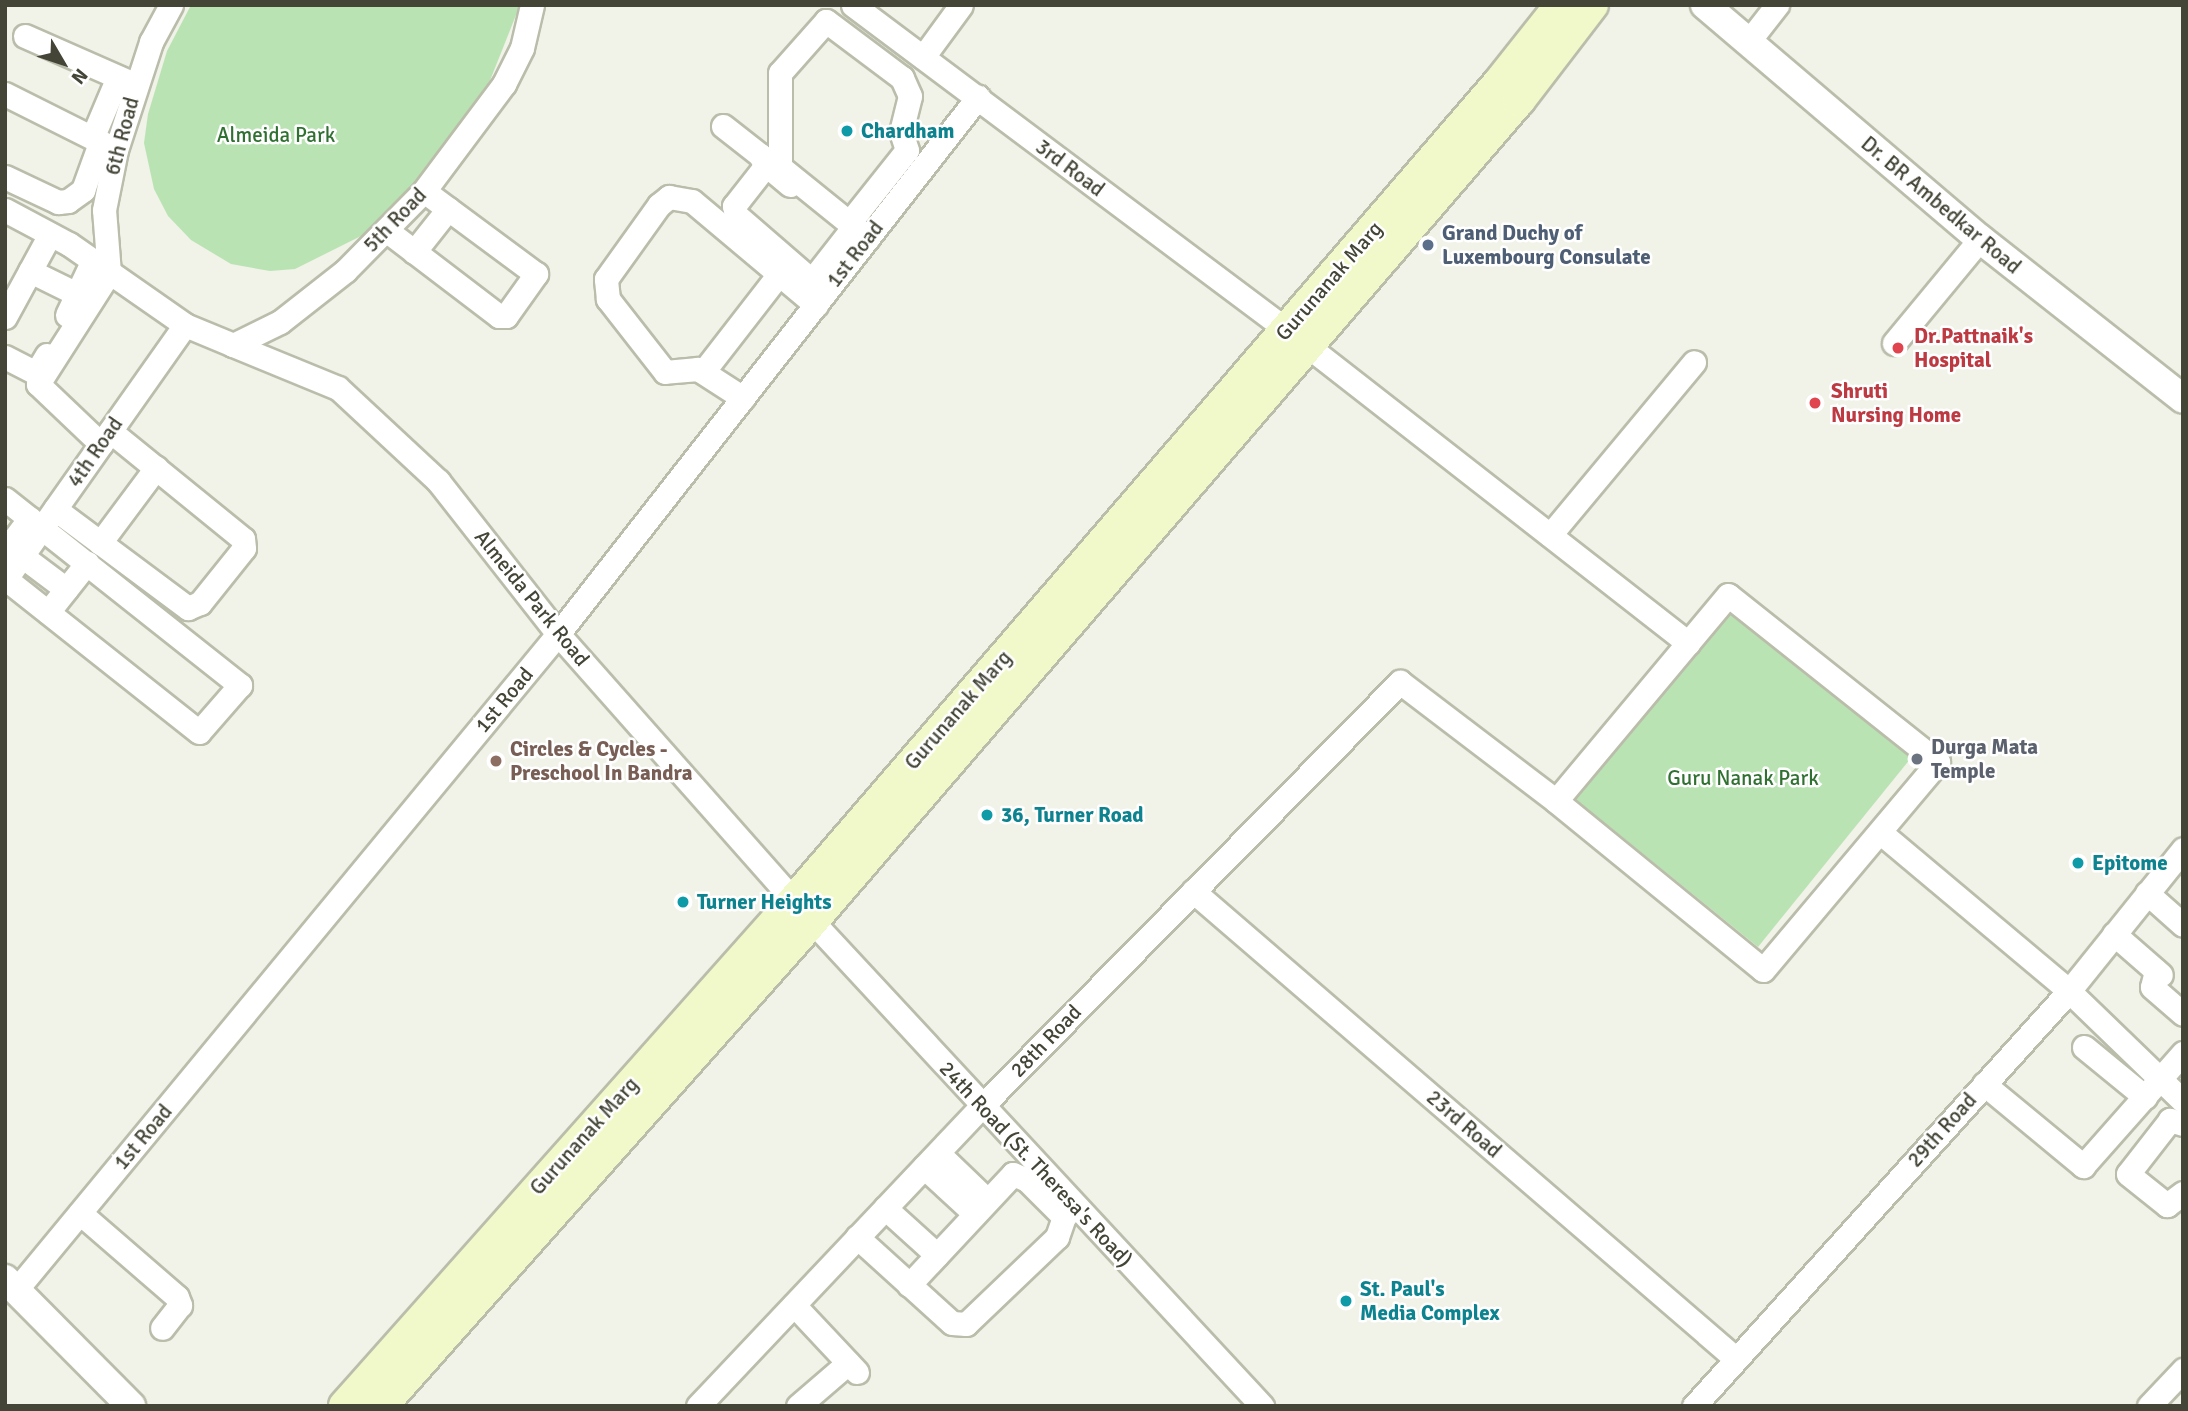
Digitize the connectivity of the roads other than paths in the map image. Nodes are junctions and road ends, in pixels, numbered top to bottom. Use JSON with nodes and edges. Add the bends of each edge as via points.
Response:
{"nodes":[{"id":1,"x":171,"y":5,"type":"edge"},
{"id":2,"x":532,"y":5,"type":"edge"},
{"id":3,"x":853,"y":5,"type":"edge"},
{"id":4,"x":961,"y":5,"type":"edge"},
{"id":5,"x":1561,"y":5,"type":"edge"},
{"id":6,"x":1592,"y":5,"type":"edge"},
{"id":7,"x":1705,"y":5,"type":"edge"},
{"id":8,"x":1777,"y":5,"type":"edge"},
{"id":9,"x":833,"y":13,"type":"edge"},
{"id":10,"x":25,"y":36,"type":"dead end"},
{"id":11,"x":1748,"y":42,"type":"junction"},
{"id":12,"x":923,"y":57,"type":"junction"},
{"id":13,"x":127,"y":81,"type":"junction"},
{"id":14,"x":10,"y":93,"type":"edge"},
{"id":15,"x":978,"y":97,"type":"junction"},
{"id":16,"x":723,"y":126,"type":"dead end"},
{"id":17,"x":107,"y":140,"type":"junction"},
{"id":18,"x":768,"y":170,"type":"junction"},
{"id":19,"x":5,"y":177,"type":"edge"},
{"id":20,"x":424,"y":191,"type":"junction"},
{"id":21,"x":448,"y":209,"type":"junction"},
{"id":22,"x":5,"y":211,"type":"edge"},
{"id":23,"x":386,"y":230,"type":"junction"},
{"id":24,"x":50,"y":234,"type":"junction"},
{"id":25,"x":857,"y":235,"type":"junction"},
{"id":26,"x":1980,"y":239,"type":"junction"},
{"id":27,"x":414,"y":252,"type":"junction"},
{"id":28,"x":100,"y":268,"type":"junction"},
{"id":29,"x":30,"y":271,"type":"junction"},
{"id":30,"x":779,"y":274,"type":"junction"},
{"id":31,"x":818,"y":292,"type":"junction"},
{"id":32,"x":78,"y":294,"type":"junction"},
{"id":33,"x":5,"y":317,"type":"edge"},
{"id":34,"x":185,"y":324,"type":"junction"},
{"id":35,"x":1296,"y":338,"type":"junction"},
{"id":36,"x":1895,"y":343,"type":"dead end"},
{"id":37,"x":233,"y":345,"type":"junction"},
{"id":38,"x":5,"y":357,"type":"edge"},
{"id":39,"x":1694,"y":362,"type":"dead end"},
{"id":40,"x":703,"y":372,"type":"junction"},
{"id":41,"x":743,"y":398,"type":"junction"},
{"id":42,"x":2183,"y":399,"type":"edge"},
{"id":43,"x":105,"y":438,"type":"junction"},
{"id":44,"x":156,"y":468,"type":"junction"},
{"id":45,"x":5,"y":499,"type":"edge"},
{"id":46,"x":55,"y":509,"type":"junction"},
{"id":47,"x":36,"y":523,"type":"junction"},
{"id":48,"x":1550,"y":535,"type":"junction"},
{"id":49,"x":100,"y":543,"type":"junction"},
{"id":50,"x":14,"y":554,"type":"edge"},
{"id":51,"x":87,"y":563,"type":"junction"},
{"id":52,"x":5,"y":579,"type":"edge"},
{"id":53,"x":66,"y":589,"type":"junction"},
{"id":54,"x":48,"y":612,"type":"junction"},
{"id":55,"x":558,"y":634,"type":"junction"},
{"id":56,"x":1688,"y":643,"type":"junction"},
{"id":57,"x":1556,"y":801,"type":"junction"},
{"id":58,"x":1881,"y":833,"type":"junction"},
{"id":59,"x":2183,"y":849,"type":"edge"},
{"id":60,"x":1193,"y":891,"type":"junction"},
{"id":61,"x":2147,"y":893,"type":"junction"},
{"id":62,"x":803,"y":911,"type":"junction"},
{"id":63,"x":2183,"y":925,"type":"edge"},
{"id":64,"x":2114,"y":934,"type":"junction"},
{"id":65,"x":2069,"y":991,"type":"junction"},
{"id":66,"x":2183,"y":1014,"type":"edge"},
{"id":67,"x":2084,"y":1047,"type":"dead end"},
{"id":68,"x":2183,"y":1053,"type":"edge"},
{"id":69,"x":2160,"y":1079,"type":"junction"},
{"id":70,"x":1984,"y":1084,"type":"junction"},
{"id":71,"x":2145,"y":1097,"type":"junction"},
{"id":72,"x":2183,"y":1101,"type":"edge"},
{"id":73,"x":981,"y":1107,"type":"junction"},
{"id":74,"x":2183,"y":1125,"type":"edge"},
{"id":75,"x":931,"y":1160,"type":"junction"},
{"id":76,"x":2183,"y":1192,"type":"edge"},
{"id":77,"x":891,"y":1203,"type":"junction"},
{"id":78,"x":980,"y":1206,"type":"junction"},
{"id":79,"x":1070,"y":1211,"type":"junction"},
{"id":80,"x":80,"y":1213,"type":"junction"},
{"id":81,"x":862,"y":1233,"type":"junction"},
{"id":82,"x":942,"y":1249,"type":"junction"},
{"id":83,"x":914,"y":1280,"type":"junction"},
{"id":84,"x":11,"y":1285,"type":"edge"},
{"id":85,"x":794,"y":1304,"type":"junction"},
{"id":86,"x":162,"y":1328,"type":"dead end"},
{"id":87,"x":1735,"y":1358,"type":"junction"},
{"id":88,"x":2183,"y":1370,"type":"edge"},
{"id":89,"x":703,"y":1404,"type":"edge"},
{"id":90,"x":131,"y":1406,"type":"edge"},
{"id":91,"x":345,"y":1406,"type":"edge"},
{"id":92,"x":381,"y":1406,"type":"edge"},
{"id":93,"x":798,"y":1406,"type":"edge"},
{"id":94,"x":1262,"y":1406,"type":"edge"},
{"id":95,"x":1693,"y":1406,"type":"edge"},
{"id":96,"x":2149,"y":1406,"type":"edge"}],
"edges":[{"from":1,"to":13,"type":"street","name":"6th Road"},
{"from":2,"to":20,"type":"street","name":"5th Road","via":[[522,48],[504,84]]},
{"from":3,"to":12,"type":"street","name":"3rd Road"},
{"from":4,"to":12,"type":"street"},
{"from":5,"to":35,"type":"main road","name":"Gurunanak Marg"},
{"from":6,"to":35,"type":"main road","name":"Gurunanak Marg","via":[[1519,100]]},
{"from":7,"to":11,"type":"street","name":"Dr. BR Ambedkar Road"},
{"from":8,"to":11,"type":"street"},
{"from":9,"to":25,"type":"street","via":[[902,78],[910,96],[901,132],[907,150]]},
{"from":9,"to":25,"type":"street","via":[[780,73],[780,167]]},
{"from":10,"to":13,"type":"street"},
{"from":11,"to":26,"type":"street","name":"Dr. BR Ambedkar Road"},
{"from":12,"to":15,"type":"street","name":"3rd Road"},
{"from":13,"to":17,"type":"street","name":"6th Road"},
{"from":14,"to":17,"type":"street"},
{"from":15,"to":25,"type":"street","name":"1st Road"},
{"from":15,"to":35,"type":"street","name":"3rd Road"},
{"from":16,"to":18,"type":"street","via":[[760,155]]},
{"from":17,"to":19,"type":"street","via":[[83,190],[68,201],[58,202]]},
{"from":17,"to":28,"type":"street","name":"6th Road"},
{"from":18,"to":25,"type":"street"},
{"from":18,"to":31,"type":"street","via":[[763,169],[734,206],[736,215]]},
{"from":20,"to":21,"type":"street"},
{"from":20,"to":23,"type":"street","name":"5th Road"},
{"from":21,"to":27,"type":"street"},
{"from":21,"to":27,"type":"street","via":[[536,274],[506,316],[499,316]]},
{"from":22,"to":24,"type":"street"},
{"from":23,"to":27,"type":"street"},
{"from":23,"to":37,"type":"street","name":"5th Road","via":[[345,271],[280,322]]},
{"from":24,"to":28,"type":"street"},
{"from":24,"to":29,"type":"street"},
{"from":25,"to":31,"type":"street","name":"1st Road"},
{"from":26,"to":36,"type":"street"},
{"from":26,"to":42,"type":"street","name":"Dr. BR Ambedkar Road"},
{"from":28,"to":32,"type":"street"},
{"from":28,"to":34,"type":"street"},
{"from":28,"to":43,"type":"street","via":[[38,384]]},
{"from":29,"to":32,"type":"street"},
{"from":29,"to":33,"type":"street"},
{"from":30,"to":31,"type":"street"},
{"from":30,"to":40,"type":"street"},
{"from":30,"to":40,"type":"street","via":[[692,201],[669,197],[659,205],[607,279],[605,291],[664,372]]},
{"from":31,"to":41,"type":"street","name":"1st Road"},
{"from":32,"to":38,"type":"street","via":[[38,371]]},
{"from":34,"to":37,"type":"street"},
{"from":34,"to":43,"type":"street","name":"4th Road"},
{"from":35,"to":48,"type":"street","name":"3rd Road"},
{"from":35,"to":62,"type":"main road","name":"Gurunanak Marg"},
{"from":37,"to":55,"type":"street","name":"Almeida Park Road","via":[[338,388],[438,481]]},
{"from":39,"to":48,"type":"street"},
{"from":40,"to":41,"type":"street"},
{"from":41,"to":55,"type":"street","name":"1st Road"},
{"from":43,"to":44,"type":"street"},
{"from":43,"to":46,"type":"street","name":"4th Road"},
{"from":44,"to":49,"type":"street"},
{"from":44,"to":49,"type":"street","via":[[243,539],[244,548],[200,603],[188,608]]},
{"from":45,"to":47,"type":"street"},
{"from":46,"to":47,"type":"street","name":"4th Road"},
{"from":46,"to":49,"type":"street"},
{"from":47,"to":50,"type":"street","name":"4th Road"},
{"from":47,"to":51,"type":"street"},
{"from":48,"to":56,"type":"street","name":"3rd Road"},
{"from":50,"to":52,"type":"street","name":"4th Road"},
{"from":50,"to":53,"type":"street"},
{"from":51,"to":53,"type":"street"},
{"from":51,"to":54,"type":"street","via":[[238,682],[238,690],[199,732]]},
{"from":52,"to":54,"type":"street"},
{"from":53,"to":54,"type":"street"},
{"from":55,"to":62,"type":"street","name":"Almeida Park Road"},
{"from":55,"to":80,"type":"street","name":"1st Road"},
{"from":56,"to":57,"type":"street"},
{"from":56,"to":58,"type":"street","via":[[1728,595],[1938,762]]},
{"from":57,"to":58,"type":"street","via":[[1763,970]]},
{"from":57,"to":60,"type":"street","name":"28th Road","via":[[1400,682]]},
{"from":58,"to":65,"type":"street"},
{"from":59,"to":61,"type":"street","name":"29th Road"},
{"from":60,"to":73,"type":"street","name":"28th Road"},
{"from":60,"to":87,"type":"street","name":"23rd Road"},
{"from":61,"to":63,"type":"street"},
{"from":61,"to":64,"type":"street","name":"29th Road"},
{"from":62,"to":73,"type":"street","name":"24th Road (St. Theresa's Road)"},
{"from":62,"to":91,"type":"main road","name":"Gurunanak Marg"},
{"from":62,"to":92,"type":"main road","name":"Gurunanak Marg"},
{"from":64,"to":65,"type":"street","name":"29th Road"},
{"from":64,"to":66,"type":"street","via":[[2158,973],[2152,987]]},
{"from":65,"to":69,"type":"street"},
{"from":65,"to":70,"type":"street","name":"29th Road"},
{"from":67,"to":71,"type":"street"},
{"from":68,"to":69,"type":"street"},
{"from":69,"to":71,"type":"street"},
{"from":69,"to":72,"type":"street"},
{"from":70,"to":71,"type":"street","via":[[2083,1166]]},
{"from":70,"to":87,"type":"street","name":"29th Road"},
{"from":73,"to":75,"type":"street","name":"28th Road"},
{"from":73,"to":79,"type":"street","name":"24th Road (St. Theresa's Road)"},
{"from":74,"to":76,"type":"street","via":[[2170,1120],[2129,1174],[2166,1205]]},
{"from":75,"to":77,"type":"street","name":"28th Road"},
{"from":75,"to":78,"type":"street"},
{"from":77,"to":81,"type":"street","name":"28th Road"},
{"from":77,"to":82,"type":"street"},
{"from":78,"to":79,"type":"street","via":[[1005,1178],[1018,1174]]},
{"from":78,"to":82,"type":"street"},
{"from":79,"to":83,"type":"street","via":[[1057,1237],[966,1324],[952,1323]]},
{"from":79,"to":94,"type":"street","name":"24th Road (St. Theresa's Road)"},
{"from":80,"to":84,"type":"street","name":"1st Road"},
{"from":80,"to":86,"type":"street","via":[[177,1297],[180,1305]]},
{"from":81,"to":83,"type":"street"},
{"from":81,"to":85,"type":"street","name":"28th Road"},
{"from":82,"to":83,"type":"street"},
{"from":84,"to":90,"type":"street"},
{"from":85,"to":89,"type":"street","name":"28th Road"},
{"from":85,"to":93,"type":"street","via":[[853,1367]]},
{"from":87,"to":95,"type":"street","name":"29th Road"},
{"from":88,"to":96,"type":"street"}]}
